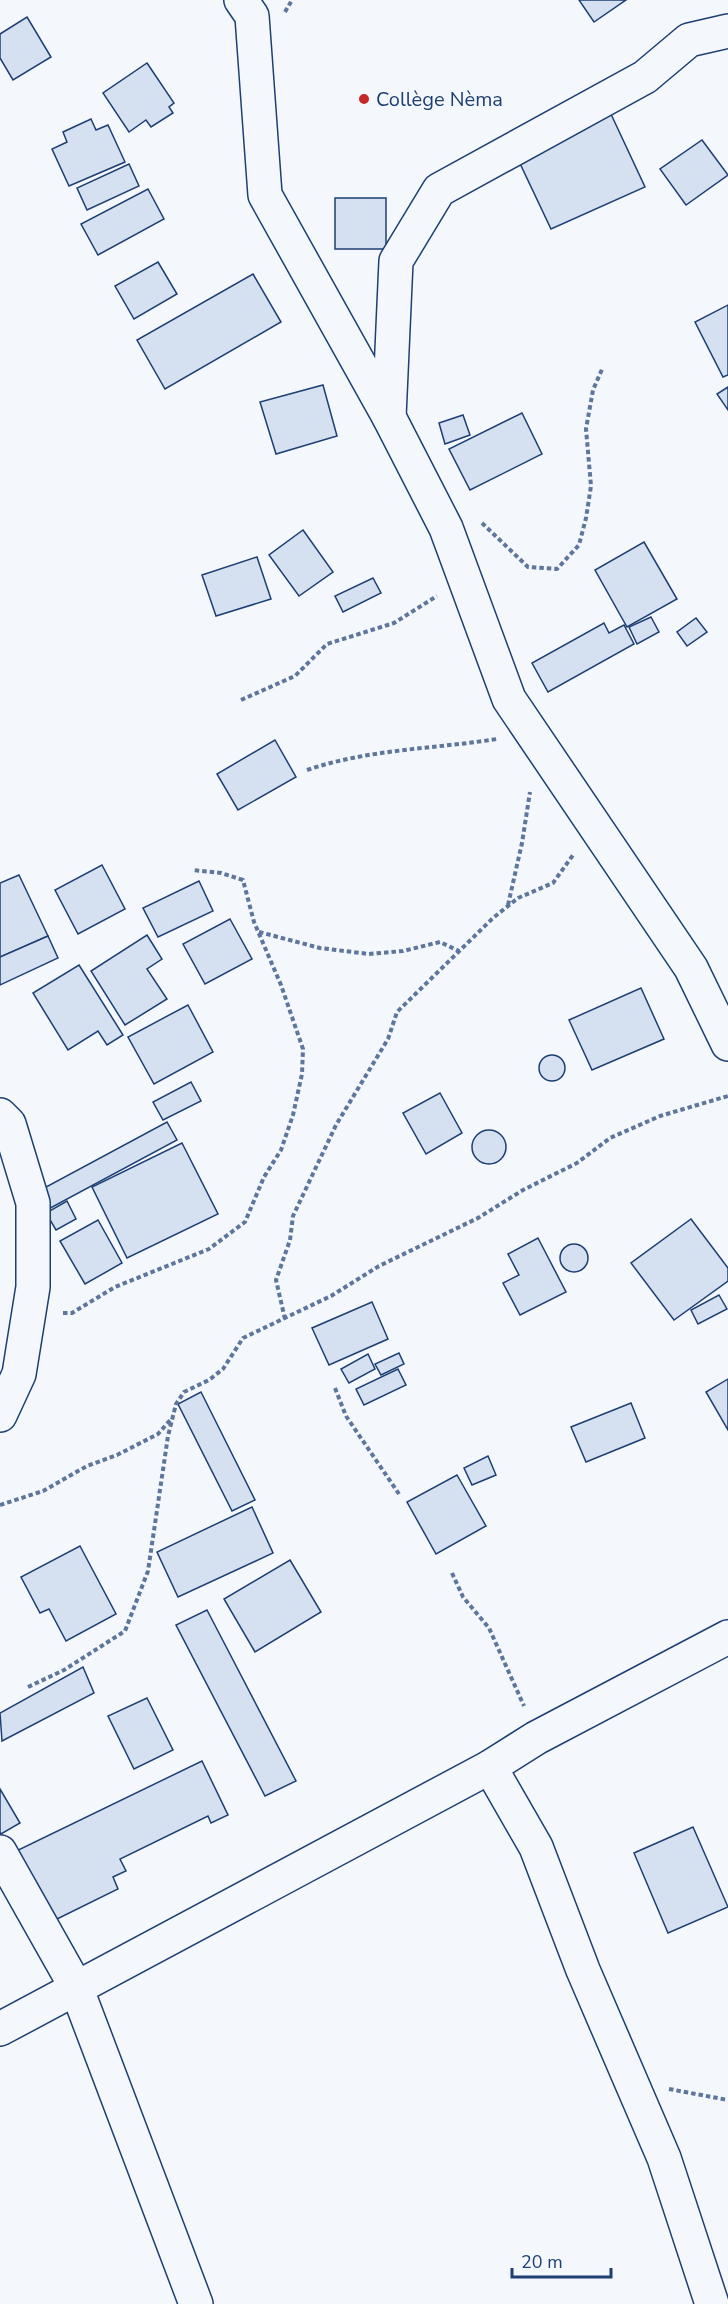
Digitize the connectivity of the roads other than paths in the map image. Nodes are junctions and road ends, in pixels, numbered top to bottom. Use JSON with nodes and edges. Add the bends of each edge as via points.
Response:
{"nodes":[{"id":1,"x":248,"y":5,"type":"edge"},
{"id":2,"x":728,"y":31,"type":"edge"},
{"id":3,"x":389,"y":417,"type":"junction"},
{"id":4,"x":728,"y":1044,"type":"edge"},
{"id":5,"x":0,"y":1114,"type":"edge"},
{"id":6,"x":0,"y":1415,"type":"edge"},
{"id":7,"x":728,"y":1637,"type":"edge"},
{"id":8,"x":490,"y":1767,"type":"junction"},
{"id":9,"x":0,"y":1852,"type":"edge"},
{"id":10,"x":76,"y":1987,"type":"junction"},
{"id":11,"x":0,"y":2029,"type":"edge"},
{"id":12,"x":196,"y":2304,"type":"edge"},
{"id":13,"x":712,"y":2304,"type":"edge"}],
"edges":[{"from":1,"to":3,"type":"main road","via":[[265,195]]},
{"from":2,"to":3,"type":"main road","via":[[689,40],[645,77],[439,190],[396,261]]},
{"from":3,"to":4,"type":"main road","via":[[446,528],[509,699],[690,968]]},
{"from":5,"to":6,"type":"main road","via":[[9,1124],[33,1203],[33,1287],[19,1374]]},
{"from":7,"to":8,"type":"main road","via":[[536,1738]]},
{"from":8,"to":10,"type":"main road"},
{"from":8,"to":13,"type":"main road","via":[[536,1847],[664,2158]]},
{"from":9,"to":10,"type":"main road"},
{"from":10,"to":11,"type":"main road"},
{"from":10,"to":12,"type":"main road"}]}
